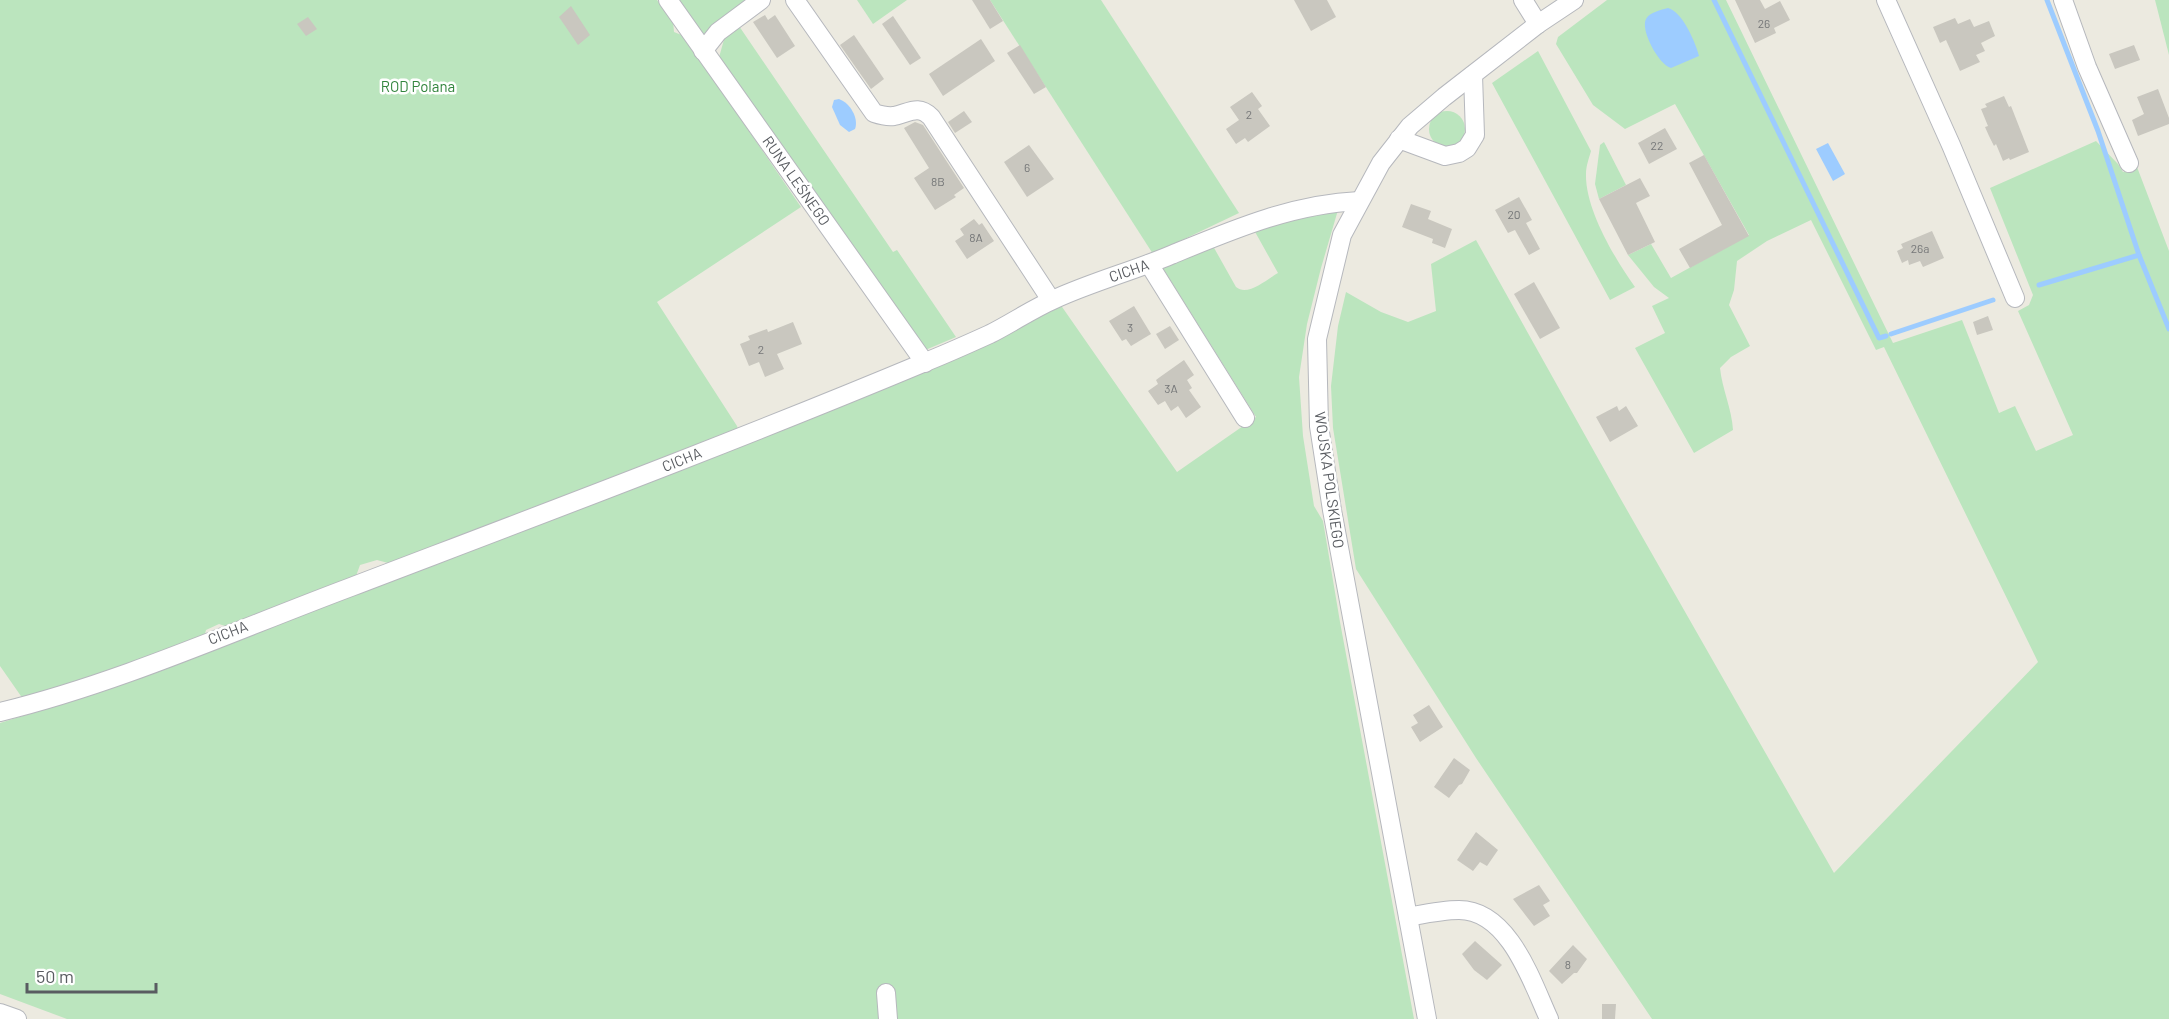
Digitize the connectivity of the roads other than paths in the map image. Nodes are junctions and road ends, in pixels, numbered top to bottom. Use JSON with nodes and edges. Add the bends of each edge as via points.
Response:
{"nodes":[{"id":1,"x":668,"y":0,"type":"edge"},
{"id":2,"x":761,"y":0,"type":"edge"},
{"id":3,"x":795,"y":0,"type":"edge"},
{"id":4,"x":1523,"y":0,"type":"edge"},
{"id":5,"x":1574,"y":0,"type":"edge"},
{"id":6,"x":1886,"y":0,"type":"edge"},
{"id":7,"x":2063,"y":0,"type":"edge"},
{"id":8,"x":1538,"y":24,"type":"junction"},
{"id":9,"x":703,"y":51,"type":"junction"},
{"id":10,"x":1473,"y":75,"type":"junction"},
{"id":11,"x":1399,"y":139,"type":"junction"},
{"id":12,"x":2129,"y":163,"type":"dead end"},
{"id":13,"x":1359,"y":201,"type":"junction"},
{"id":14,"x":1149,"y":264,"type":"junction"},
{"id":15,"x":2015,"y":298,"type":"dead end"},
{"id":16,"x":1051,"y":300,"type":"junction"},
{"id":17,"x":925,"y":363,"type":"junction"},
{"id":18,"x":1245,"y":418,"type":"dead end"},
{"id":19,"x":0,"y":712,"type":"edge"},
{"id":20,"x":1408,"y":917,"type":"junction"},
{"id":21,"x":885,"y":993,"type":"dead end"},
{"id":22,"x":0,"y":1012,"type":"edge"},
{"id":23,"x":17,"y":1019,"type":"edge"},
{"id":24,"x":888,"y":1019,"type":"edge"},
{"id":25,"x":1427,"y":1019,"type":"edge"},
{"id":26,"x":1549,"y":1019,"type":"edge"}],
"edges":[{"from":1,"to":9,"type":"street","name":"RUNA LEŚNEGO"},
{"from":2,"to":9,"type":"street","via":[[718,32]]},
{"from":3,"to":16,"type":"street","via":[[874,114],[892,117],[912,109],[925,111],[931,117]]},
{"from":4,"to":8,"type":"street"},
{"from":5,"to":8,"type":"street","name":"WOJSKA POLSKIEGO"},
{"from":6,"to":15,"type":"street"},
{"from":7,"to":12,"type":"street"},
{"from":8,"to":10,"type":"street","name":"WOJSKA POLSKIEGO"},
{"from":9,"to":17,"type":"street","name":"RUNA LEŚNEGO"},
{"from":10,"to":11,"type":"street","name":"WOJSKA POLSKIEGO"},
{"from":10,"to":11,"type":"street","via":[[1475,135],[1467,148],[1445,156]]},
{"from":11,"to":13,"type":"street","name":"WOJSKA POLSKIEGO"},
{"from":13,"to":14,"type":"street","name":"CICHA","via":[[1340,201],[1268,217]]},
{"from":13,"to":20,"type":"street","name":"WOJSKA POLSKIEGO","via":[[1342,235],[1317,339],[1319,426]]},
{"from":14,"to":16,"type":"street","name":"CICHA"},
{"from":14,"to":18,"type":"street"},
{"from":16,"to":17,"type":"street","name":"CICHA","via":[[990,334]]},
{"from":17,"to":19,"type":"street","name":"CICHA","via":[[602,492],[152,663]]},
{"from":20,"to":25,"type":"street","name":"WOJSKA POLSKIEGO"},
{"from":20,"to":26,"type":"street","via":[[1460,910],[1489,920],[1521,958]]},
{"from":21,"to":24,"type":"street"},
{"from":22,"to":23,"type":"street"}]}
